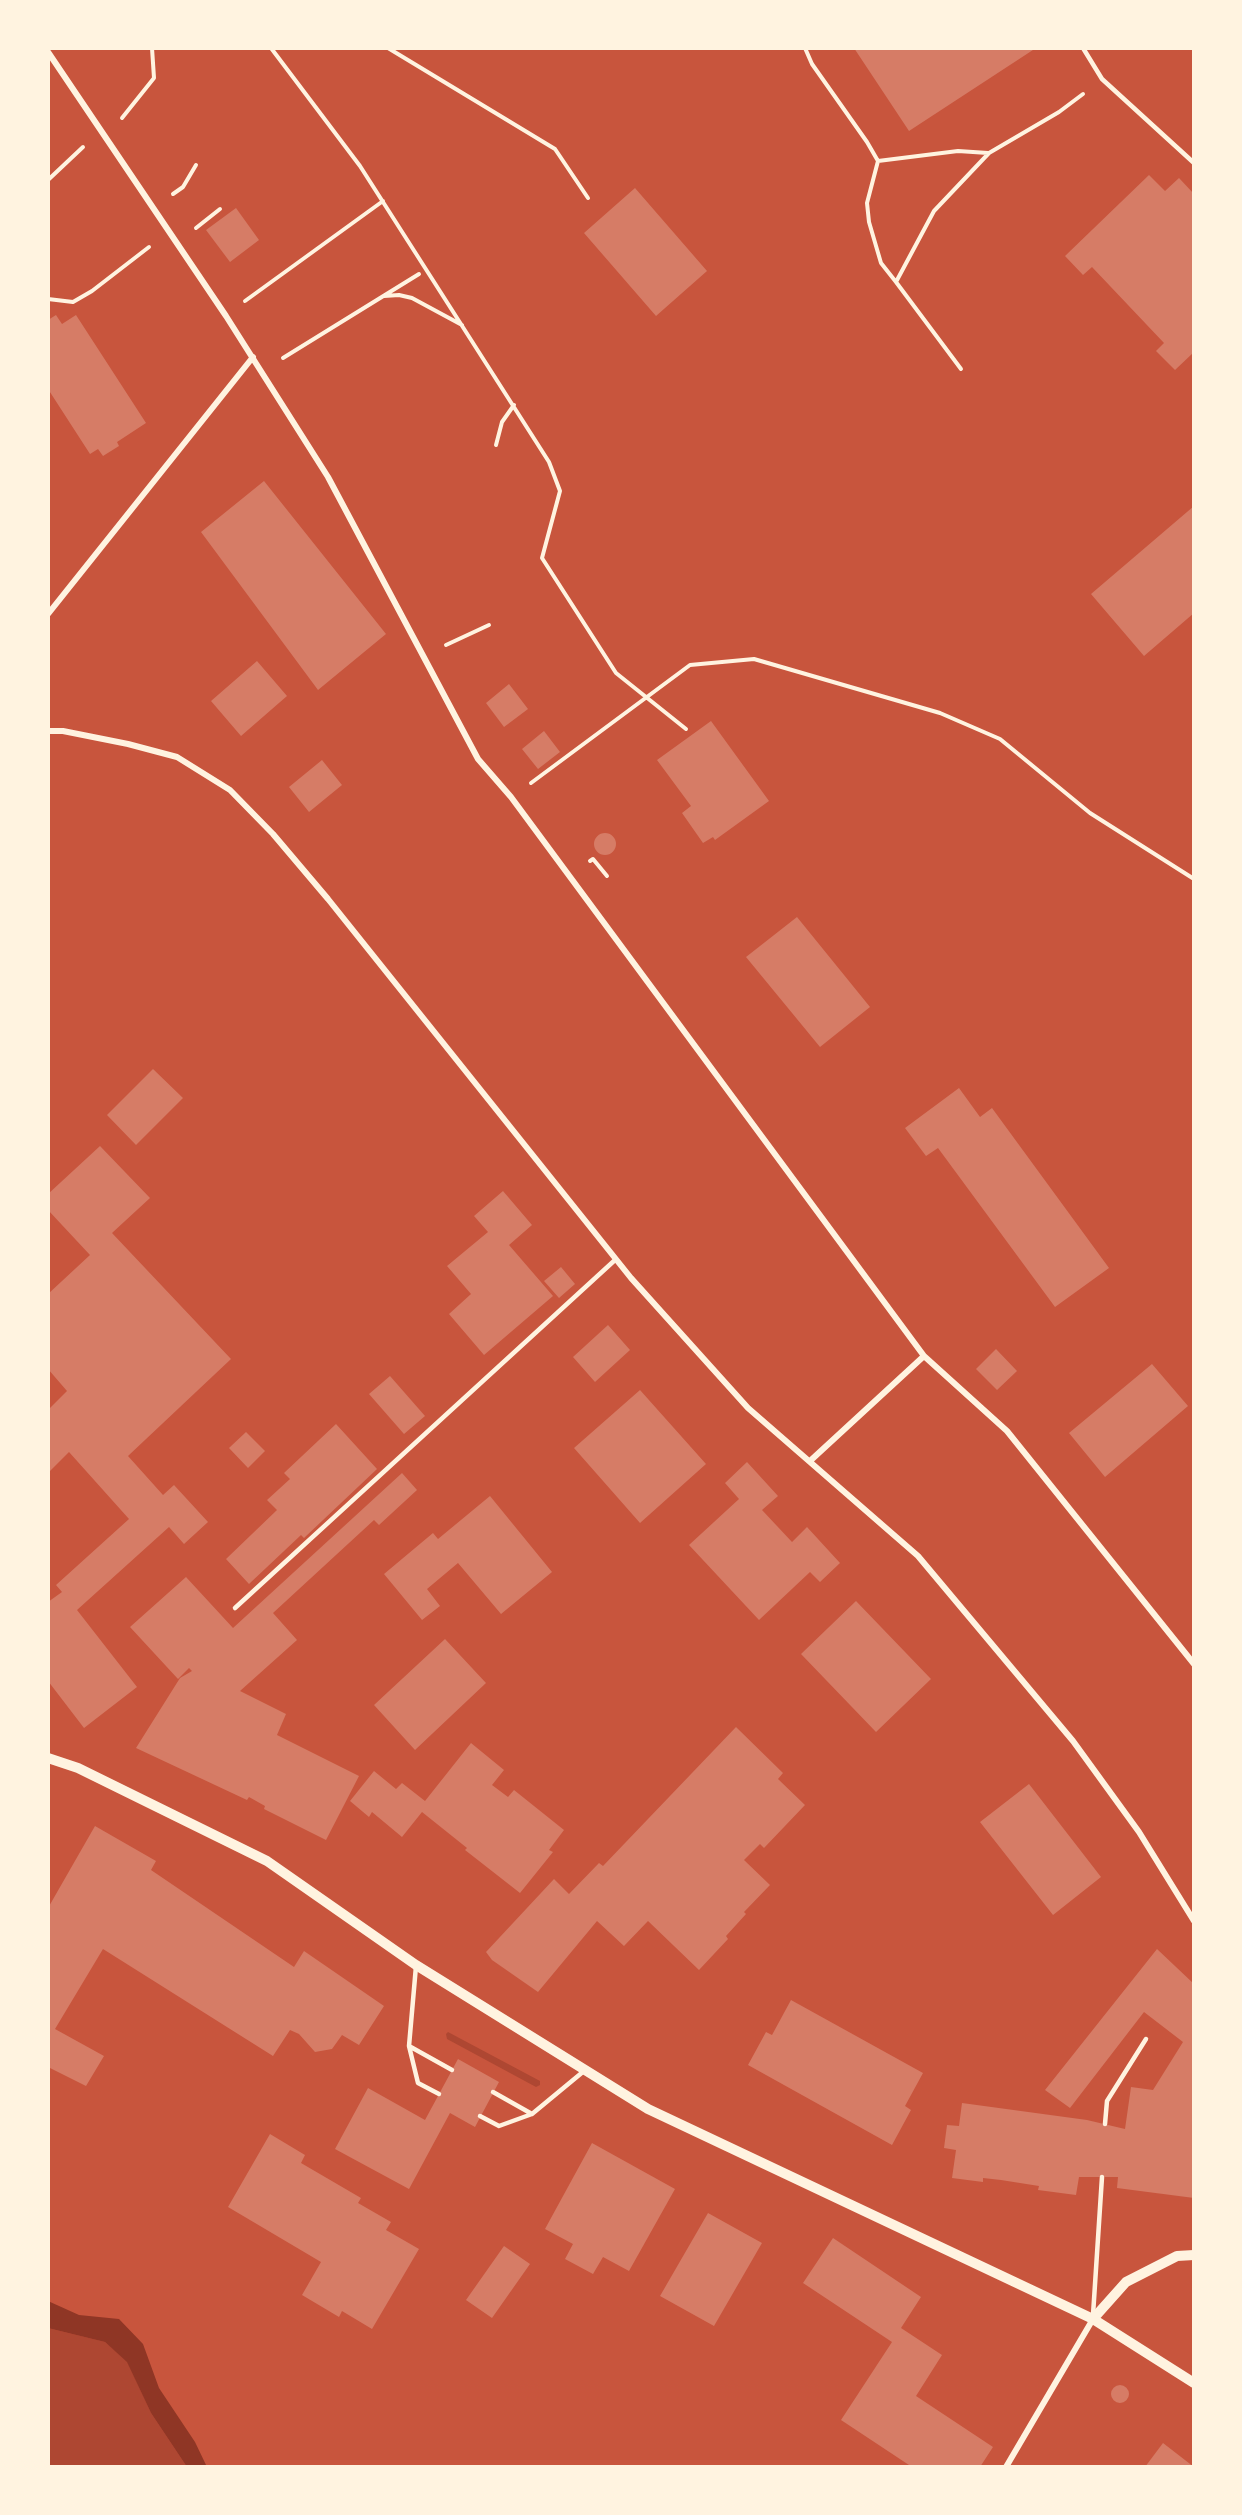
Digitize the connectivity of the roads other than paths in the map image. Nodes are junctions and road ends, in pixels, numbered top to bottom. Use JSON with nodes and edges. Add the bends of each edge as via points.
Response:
{"nodes":[{"id":1,"x":1083,"y":48,"type":"edge"},
{"id":2,"x":48,"y":52,"type":"edge"},
{"id":3,"x":1194,"y":163,"type":"edge"},
{"id":4,"x":253,"y":357,"type":"junction"},
{"id":5,"x":48,"y":614,"type":"edge"},
{"id":6,"x":48,"y":731,"type":"edge"},
{"id":7,"x":615,"y":1260,"type":"junction"},
{"id":8,"x":924,"y":1356,"type":"junction"},
{"id":9,"x":810,"y":1461,"type":"junction"},
{"id":10,"x":235,"y":1608,"type":"dead end"},
{"id":11,"x":1194,"y":1664,"type":"edge"},
{"id":12,"x":48,"y":1758,"type":"edge"},
{"id":13,"x":1194,"y":1921,"type":"edge"},
{"id":14,"x":416,"y":1965,"type":"junction"},
{"id":15,"x":1146,"y":2039,"type":"dead end"},
{"id":16,"x":410,"y":2046,"type":"junction"},
{"id":17,"x":452,"y":2070,"type":"dead end"},
{"id":18,"x":584,"y":2071,"type":"junction"},
{"id":19,"x":494,"y":2092,"type":"dead end"},
{"id":20,"x":439,"y":2094,"type":"dead end"},
{"id":21,"x":532,"y":2114,"type":"junction"},
{"id":22,"x":480,"y":2116,"type":"dead end"},
{"id":23,"x":1105,"y":2124,"type":"dead end"},
{"id":24,"x":1102,"y":2177,"type":"dead end"},
{"id":25,"x":1194,"y":2255,"type":"edge"},
{"id":26,"x":1093,"y":2319,"type":"junction"},
{"id":27,"x":1194,"y":2383,"type":"edge"},
{"id":28,"x":1006,"y":2467,"type":"edge"}],
"edges":[{"from":1,"to":3,"type":"lane","via":[[1102,79]]},
{"from":2,"to":4,"type":"street"},
{"from":4,"to":5,"type":"street"},
{"from":4,"to":8,"type":"street","via":[[328,477],[478,759],[511,797]]},
{"from":6,"to":7,"type":"street","via":[[128,744],[177,757],[230,790],[328,899]]},
{"from":7,"to":9,"type":"street","via":[[748,1408]]},
{"from":7,"to":10,"type":"lane"},
{"from":8,"to":9,"type":"street"},
{"from":8,"to":11,"type":"street","via":[[1007,1431]]},
{"from":9,"to":13,"type":"street","via":[[918,1557],[1072,1741],[1139,1832]]},
{"from":12,"to":14,"type":"street","via":[[78,1768],[267,1861]]},
{"from":14,"to":16,"type":"lane"},
{"from":14,"to":18,"type":"street"},
{"from":15,"to":23,"type":"lane","via":[[1107,2101]]},
{"from":16,"to":17,"type":"lane"},
{"from":16,"to":20,"type":"lane","via":[[418,2083]]},
{"from":18,"to":21,"type":"lane"},
{"from":18,"to":26,"type":"street","via":[[648,2109]]},
{"from":19,"to":21,"type":"lane"},
{"from":21,"to":22,"type":"lane","via":[[499,2126]]},
{"from":24,"to":26,"type":"lane"},
{"from":25,"to":26,"type":"street","via":[[1177,2256],[1126,2282]]},
{"from":26,"to":27,"type":"street"},
{"from":26,"to":28,"type":"street"}]}
